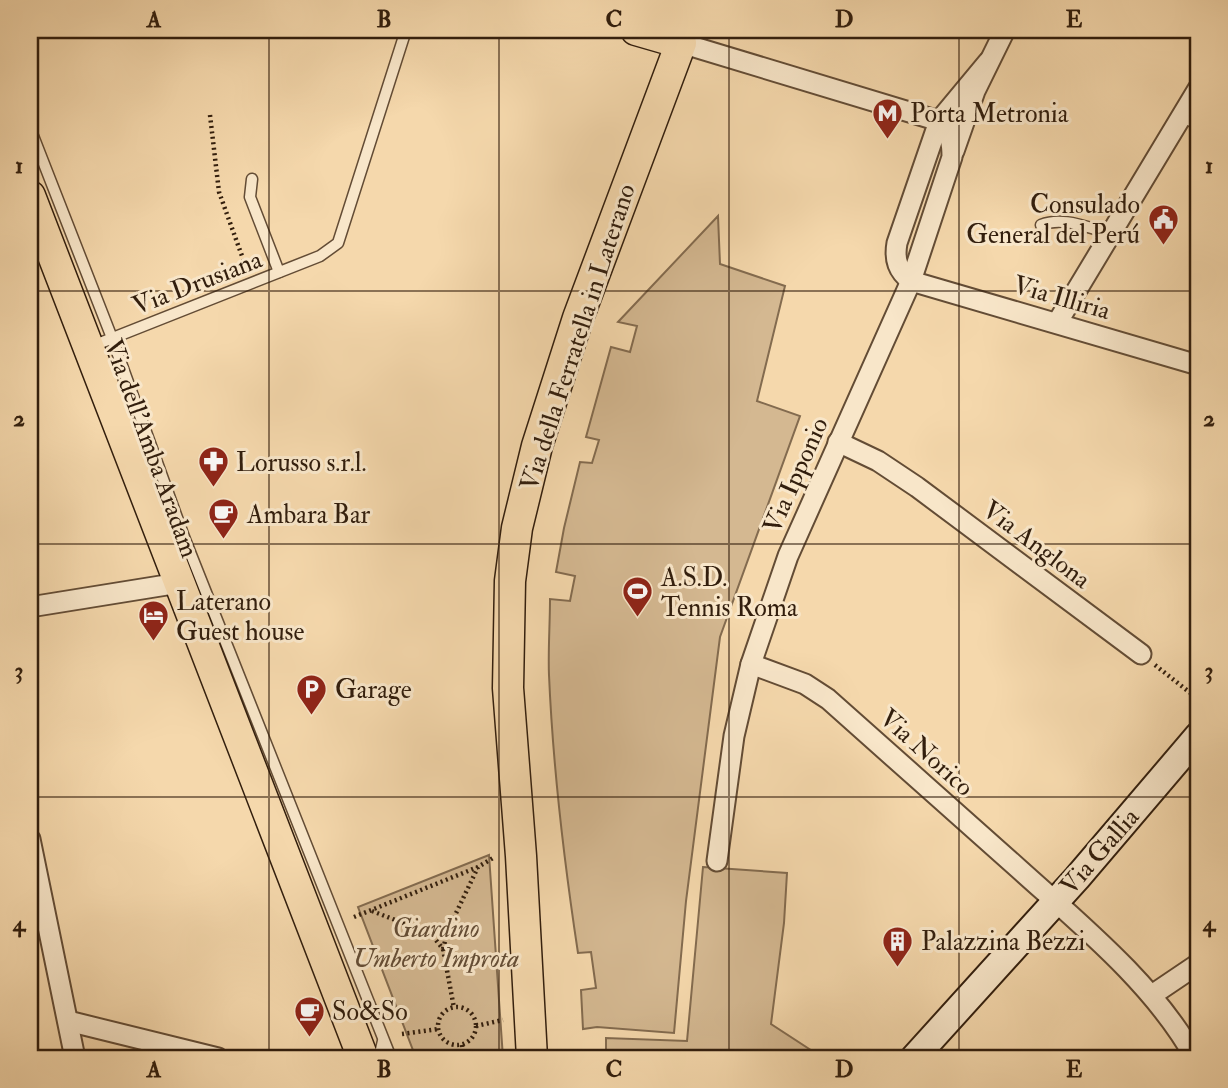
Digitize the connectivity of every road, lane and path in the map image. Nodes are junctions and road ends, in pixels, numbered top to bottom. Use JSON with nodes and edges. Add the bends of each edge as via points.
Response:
{"nodes":[{"id":1,"x":406,"y":30,"type":"edge"},
{"id":2,"x":636,"y":30,"type":"edge"},
{"id":3,"x":1005,"y":30,"type":"edge"},
{"id":4,"x":681,"y":43,"type":"junction"},
{"id":5,"x":988,"y":62,"type":"junction"},
{"id":6,"x":1198,"y":89,"type":"edge"},
{"id":7,"x":210,"y":115,"type":"dead end"},
{"id":8,"x":939,"y":121,"type":"junction"},
{"id":9,"x":1190,"y":121,"type":"edge"},
{"id":10,"x":30,"y":128,"type":"edge"},
{"id":11,"x":952,"y":157,"type":"junction"},
{"id":12,"x":252,"y":179,"type":"dead end"},
{"id":13,"x":30,"y":196,"type":"edge"},
{"id":14,"x":1041,"y":225,"type":"dead end"},
{"id":15,"x":1110,"y":233,"type":"junction"},
{"id":16,"x":279,"y":272,"type":"junction"},
{"id":17,"x":911,"y":281,"type":"junction"},
{"id":18,"x":252,"y":283,"type":"junction"},
{"id":19,"x":1056,"y":323,"type":"junction"},
{"id":20,"x":100,"y":343,"type":"junction"},
{"id":21,"x":1198,"y":365,"type":"edge"},
{"id":22,"x":838,"y":442,"type":"junction"},
{"id":23,"x":179,"y":583,"type":"junction"},
{"id":24,"x":30,"y":607,"type":"edge"},
{"id":25,"x":1141,"y":653,"type":"joint"},
{"id":26,"x":751,"y":664,"type":"junction"},
{"id":27,"x":1198,"y":699,"type":"edge"},
{"id":28,"x":1198,"y":736,"type":"edge"},
{"id":29,"x":30,"y":839,"type":"edge"},
{"id":30,"x":493,"y":858,"type":"dead end"},
{"id":31,"x":717,"y":862,"type":"dead end"},
{"id":32,"x":478,"y":867,"type":"junction"},
{"id":33,"x":1055,"y":901,"type":"junction"},
{"id":34,"x":372,"y":911,"type":"junction"},
{"id":35,"x":354,"y":917,"type":"dead end"},
{"id":36,"x":443,"y":949,"type":"junction"},
{"id":37,"x":1198,"y":964,"type":"edge"},
{"id":38,"x":1152,"y":995,"type":"junction"},
{"id":39,"x":454,"y":1007,"type":"junction"},
{"id":40,"x":503,"y":1020,"type":"dead end"},
{"id":41,"x":68,"y":1021,"type":"junction"},
{"id":42,"x":476,"y":1026,"type":"junction"},
{"id":43,"x":438,"y":1029,"type":"junction"},
{"id":44,"x":402,"y":1034,"type":"dead end"},
{"id":45,"x":461,"y":1045,"type":"junction"},
{"id":46,"x":373,"y":1050,"type":"edge"},
{"id":47,"x":75,"y":1058,"type":"edge"},
{"id":48,"x":218,"y":1058,"type":"edge"},
{"id":49,"x":379,"y":1058,"type":"edge"},
{"id":50,"x":391,"y":1058,"type":"edge"},
{"id":51,"x":464,"y":1058,"type":"edge"},
{"id":52,"x":532,"y":1058,"type":"edge"},
{"id":53,"x":914,"y":1058,"type":"edge"},
{"id":54,"x":1195,"y":1058,"type":"edge"}],
"edges":[{"from":1,"to":16,"type":"lane","name":"Via Drusiana","via":[[338,243],[320,256]]},
{"from":2,"to":4,"type":"main road"},
{"from":3,"to":5,"type":"street"},
{"from":4,"to":8,"type":"street"},
{"from":4,"to":52,"type":"main road","name":"Via della Ferratella in Laterano","via":[[579,318],[534,456],[517,528],[510,581],[508,688]]},
{"from":5,"to":8,"type":"street"},
{"from":5,"to":11,"type":"street","name":"Via Ipponio"},
{"from":6,"to":9,"type":"street"},
{"from":7,"to":18,"type":"path","via":[[219,191]]},
{"from":8,"to":11,"type":"street","via":[[949,132]]},
{"from":8,"to":17,"type":"street","via":[[897,243],[897,265]]},
{"from":9,"to":15,"type":"street"},
{"from":10,"to":20,"type":"lane","name":"Via dell'Amba Aradam"},
{"from":11,"to":17,"type":"street","name":"Via Ipponio"},
{"from":12,"to":16,"type":"lane","via":[[250,197]]},
{"from":13,"to":20,"type":"main road","name":"Via dell'Amba Aradam"},
{"from":14,"to":15,"type":"lane","via":[[1053,220]]},
{"from":15,"to":19,"type":"street"},
{"from":16,"to":18,"type":"lane","name":"Via Drusiana"},
{"from":17,"to":19,"type":"street","name":"Via Illiria"},
{"from":17,"to":22,"type":"street","name":"Via Ipponio"},
{"from":18,"to":20,"type":"lane","name":"Via Drusiana"},
{"from":19,"to":21,"type":"street","name":"Via Illiria"},
{"from":20,"to":23,"type":"main road","name":"Via dell'Amba Aradam"},
{"from":20,"to":46,"type":"lane","name":"Via dell'Amba Aradam","via":[[184,537]]},
{"from":22,"to":25,"type":"street","name":"Via Anglona","via":[[917,486]]},
{"from":22,"to":26,"type":"street","name":"Via Ipponio","via":[[788,556]]},
{"from":23,"to":24,"type":"street"},
{"from":23,"to":46,"type":"main road","name":"Via dell'Amba Aradam"},
{"from":25,"to":27,"type":"path"},
{"from":26,"to":31,"type":"street","name":"Via Ipponio","via":[[734,736]]},
{"from":26,"to":33,"type":"street","name":"Via Norico","via":[[821,693]]},
{"from":28,"to":33,"type":"main road","name":"Via Gallia"},
{"from":29,"to":41,"type":"street"},
{"from":30,"to":32,"type":"path"},
{"from":32,"to":34,"type":"path"},
{"from":32,"to":36,"type":"path"},
{"from":33,"to":38,"type":"street","name":"Via Norico"},
{"from":33,"to":53,"type":"main road","name":"Via Gallia"},
{"from":34,"to":35,"type":"path"},
{"from":34,"to":36,"type":"path","via":[[431,934]]},
{"from":36,"to":39,"type":"path"},
{"from":37,"to":38,"type":"street"},
{"from":38,"to":54,"type":"street","name":"Via Norico"},
{"from":39,"to":42,"type":"path","via":[[470,1012]]},
{"from":39,"to":43,"type":"path","via":[[440,1018]]},
{"from":40,"to":42,"type":"path"},
{"from":41,"to":47,"type":"street"},
{"from":41,"to":48,"type":"street"},
{"from":42,"to":45,"type":"path","via":[[471,1039]]},
{"from":43,"to":44,"type":"path"},
{"from":43,"to":45,"type":"path","via":[[444,1040]]},
{"from":45,"to":51,"type":"path"},
{"from":46,"to":49,"type":"lane"},
{"from":46,"to":50,"type":"lane"}]}
